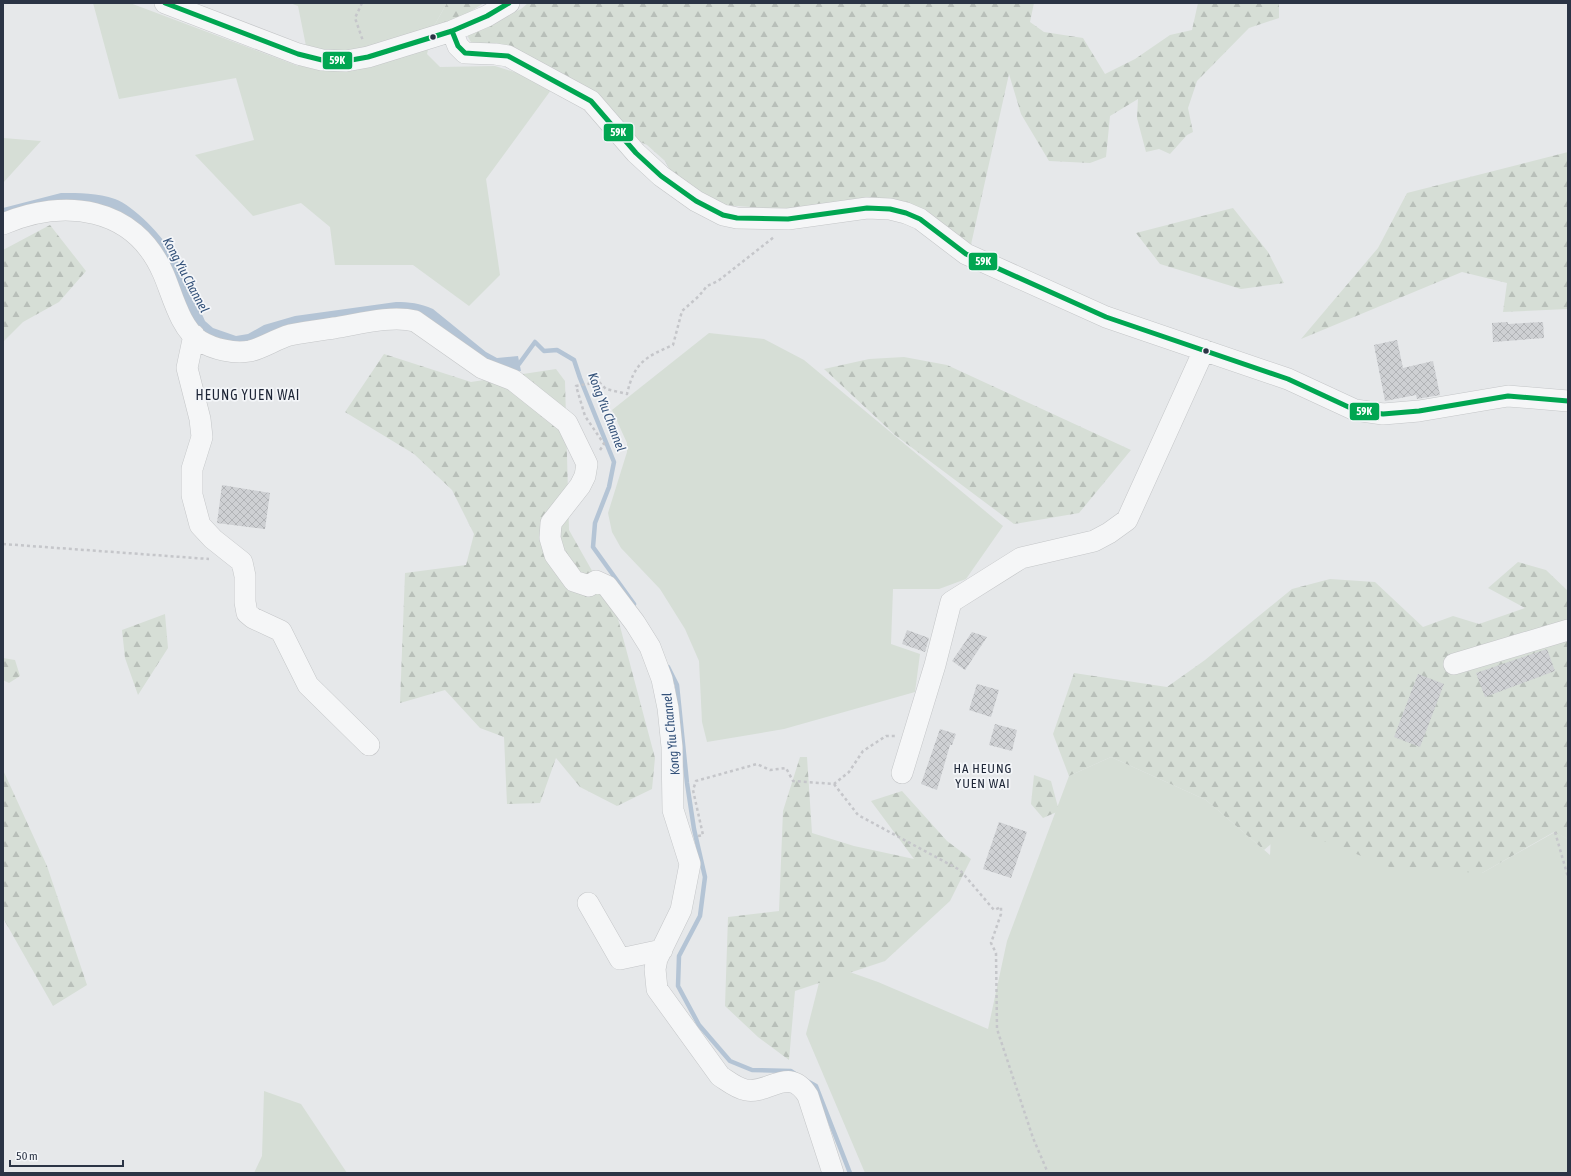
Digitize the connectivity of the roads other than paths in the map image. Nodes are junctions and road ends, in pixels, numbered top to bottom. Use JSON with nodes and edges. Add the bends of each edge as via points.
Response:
{"nodes":[{"id":1,"x":165,"y":3,"type":"edge"},
{"id":2,"x":509,"y":3,"type":"edge"},
{"id":3,"x":452,"y":31,"type":"junction"},
{"id":4,"x":3,"y":224,"type":"edge"},
{"id":5,"x":194,"y":335,"type":"junction"},
{"id":6,"x":1204,"y":350,"type":"junction"},
{"id":7,"x":1568,"y":401,"type":"edge"},
{"id":8,"x":1568,"y":630,"type":"edge"},
{"id":9,"x":1454,"y":664,"type":"dead end"},
{"id":10,"x":369,"y":745,"type":"dead end"},
{"id":11,"x":902,"y":773,"type":"dead end"},
{"id":12,"x":588,"y":903,"type":"dead end"},
{"id":13,"x":662,"y":950,"type":"junction"},
{"id":14,"x":833,"y":1173,"type":"edge"}],
"edges":[{"from":1,"to":3,"type":"street","via":[[312,58],[346,61],[368,57]]},
{"from":2,"to":3,"type":"street"},
{"from":3,"to":6,"type":"street","via":[[462,52],[471,55],[499,54],[511,57],[591,101],[640,157],[661,176],[706,207],[730,217],[759,219],[796,219],[868,208],[906,213],[926,223],[957,248],[976,258],[1106,317]]},
{"from":4,"to":5,"type":"street","via":[[39,213],[71,210],[97,212],[117,220],[147,247],[162,271],[183,323]]},
{"from":5,"to":10,"type":"street","via":[[187,368],[202,437],[192,469],[192,495],[200,526],[213,540],[242,562],[248,613],[281,631],[308,685]]},
{"from":5,"to":13,"type":"street","via":[[199,341],[214,347],[249,351],[290,336],[406,319],[424,326],[482,368],[513,380],[567,424],[587,464],[580,486],[551,523],[550,538],[555,555],[574,581],[589,586],[596,581],[606,586],[635,623],[650,647],[662,680],[668,708],[672,747],[673,810],[690,864],[681,910]]},
{"from":6,"to":7,"type":"street","via":[[1295,381],[1349,408],[1365,413],[1419,411],[1508,396]]},
{"from":6,"to":11,"type":"street","via":[[1127,520],[1094,541],[1021,558],[951,602]]},
{"from":8,"to":9,"type":"street"},
{"from":12,"to":13,"type":"street","via":[[620,959]]},
{"from":13,"to":14,"type":"street","via":[[655,970],[657,989],[720,1076],[734,1086],[746,1090],[758,1089],[785,1080],[802,1086],[808,1096]]}]}
